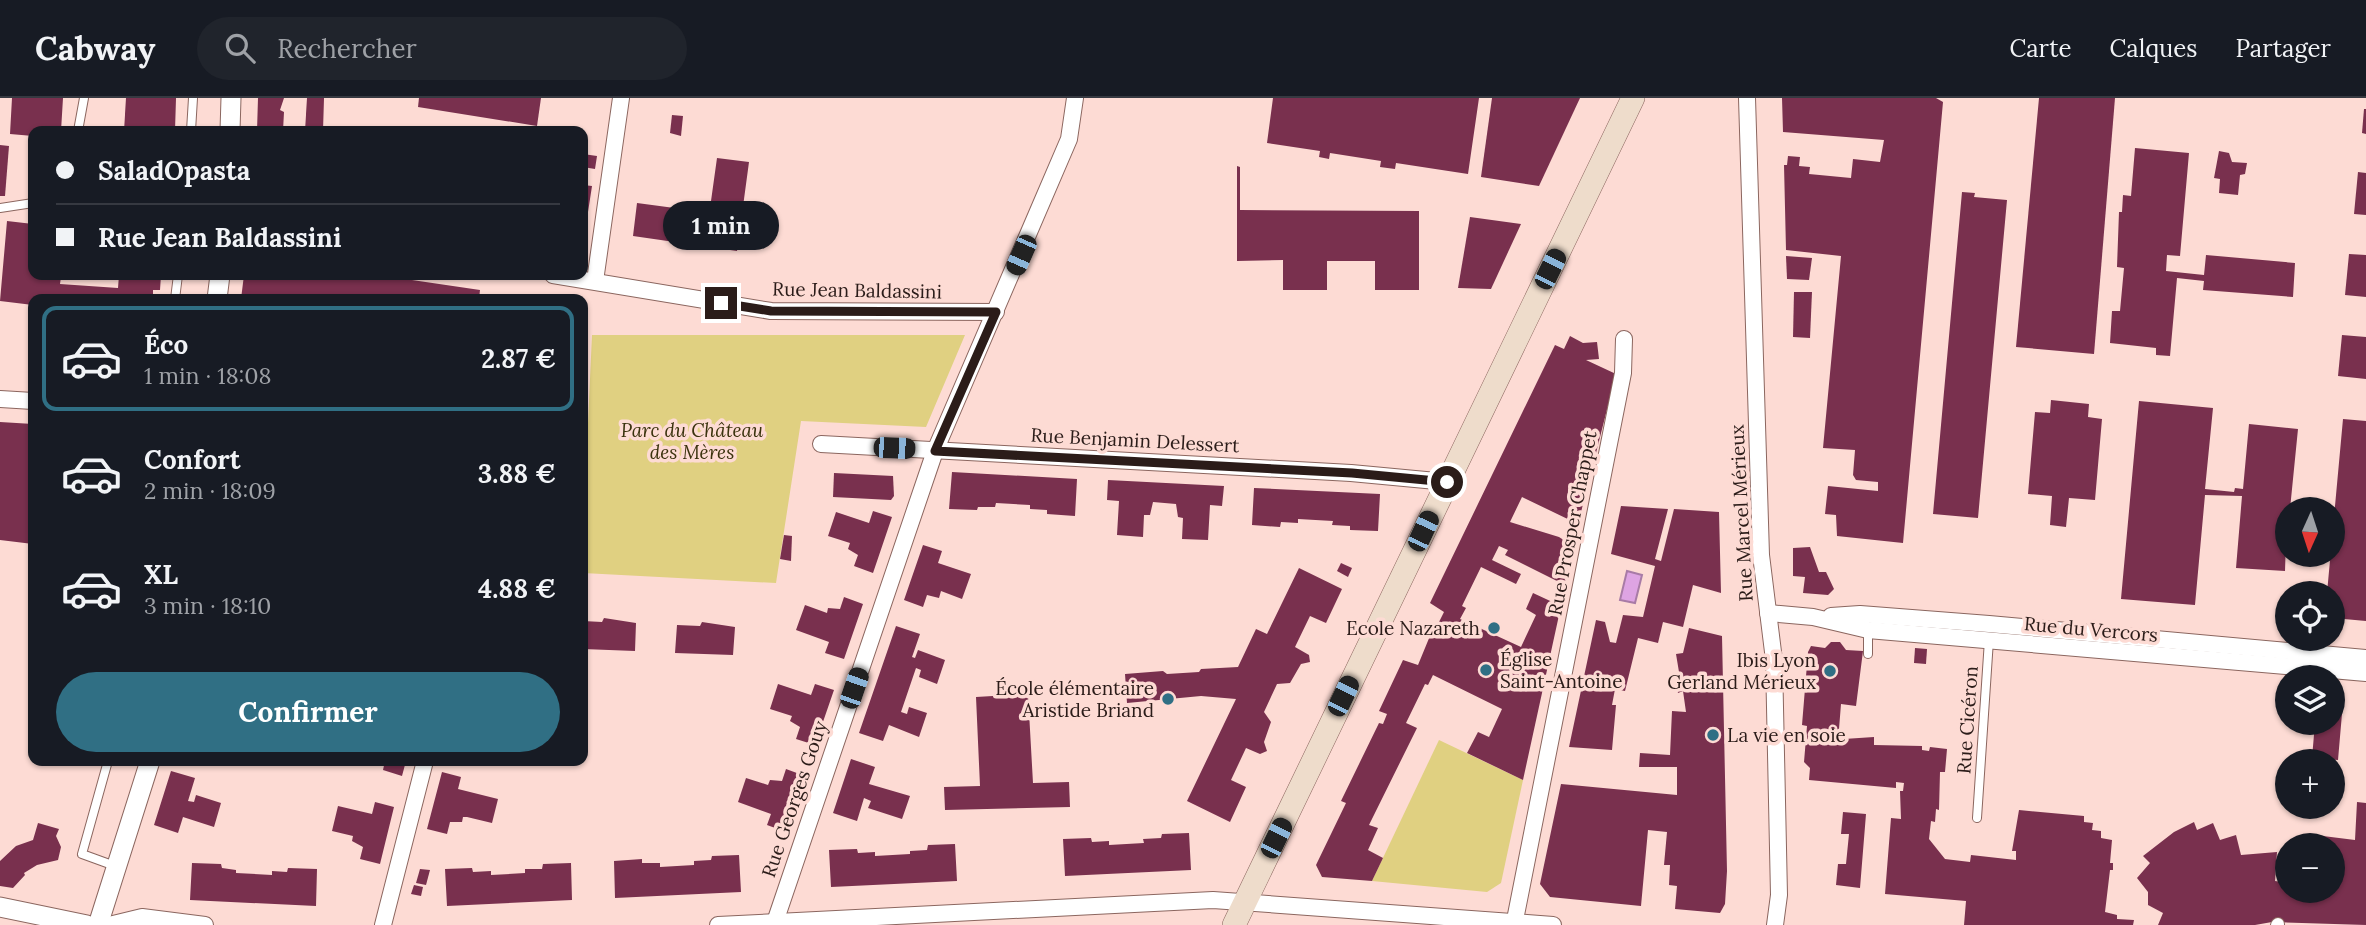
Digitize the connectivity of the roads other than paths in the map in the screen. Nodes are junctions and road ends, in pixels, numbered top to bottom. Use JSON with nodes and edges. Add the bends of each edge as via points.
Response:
{"nodes":[{"id":1,"x":84,"y":98,"type":"edge"},
{"id":2,"x":192,"y":98,"type":"edge"},
{"id":3,"x":231,"y":98,"type":"edge"},
{"id":4,"x":621,"y":98,"type":"edge"},
{"id":5,"x":1075,"y":98,"type":"edge"},
{"id":6,"x":1633,"y":98,"type":"edge"},
{"id":7,"x":1747,"y":98,"type":"edge"},
{"id":8,"x":79,"y":126,"type":"edge"},
{"id":9,"x":191,"y":126,"type":"edge"},
{"id":10,"x":230,"y":126,"type":"edge"},
{"id":11,"x":28,"y":204,"type":"edge"},
{"id":12,"x":0,"y":208,"type":"edge"},
{"id":13,"x":588,"y":280,"type":"edge"},
{"id":14,"x":595,"y":281,"type":"junction"},
{"id":15,"x":996,"y":312,"type":"junction"},
{"id":16,"x":1624,"y":339,"type":"dead end"},
{"id":17,"x":0,"y":399,"type":"edge"},
{"id":18,"x":28,"y":401,"type":"edge"},
{"id":19,"x":821,"y":444,"type":"dead end"},
{"id":20,"x":935,"y":451,"type":"junction"},
{"id":21,"x":1447,"y":482,"type":"junction"},
{"id":22,"x":1768,"y":613,"type":"junction"},
{"id":23,"x":1813,"y":617,"type":"junction"},
{"id":24,"x":1868,"y":630,"type":"junction"},
{"id":25,"x":1989,"y":633,"type":"junction"},
{"id":26,"x":1868,"y":654,"type":"dead end"},
{"id":27,"x":2366,"y":658,"type":"edge"},
{"id":28,"x":2366,"y":673,"type":"edge"},
{"id":29,"x":107,"y":766,"type":"edge"},
{"id":30,"x":148,"y":766,"type":"edge"},
{"id":31,"x":424,"y":766,"type":"edge"},
{"id":32,"x":1977,"y":818,"type":"dead end"},
{"id":33,"x":116,"y":866,"type":"junction"},
{"id":34,"x":1245,"y":902,"type":"junction"},
{"id":35,"x":0,"y":907,"type":"edge"},
{"id":36,"x":1417,"y":919,"type":"edge"},
{"id":37,"x":775,"y":923,"type":"edge"},
{"id":38,"x":1514,"y":923,"type":"edge"},
{"id":39,"x":87,"y":925,"type":"edge"},
{"id":40,"x":98,"y":925,"type":"edge"},
{"id":41,"x":109,"y":925,"type":"edge"},
{"id":42,"x":205,"y":925,"type":"edge"},
{"id":43,"x":383,"y":925,"type":"edge"},
{"id":44,"x":718,"y":925,"type":"edge"},
{"id":45,"x":1234,"y":925,"type":"edge"},
{"id":46,"x":1553,"y":925,"type":"edge"},
{"id":47,"x":1775,"y":925,"type":"edge"}],
"edges":[{"from":1,"to":8,"type":"lane"},
{"from":2,"to":9,"type":"lane"},
{"from":3,"to":10,"type":"street"},
{"from":4,"to":14,"type":"street"},
{"from":5,"to":15,"type":"street","name":"Rue Georges Gouy","via":[[1069,139]]},
{"from":6,"to":21,"type":"main road"},
{"from":7,"to":22,"type":"street","name":"Rue Marcel Mérieux","via":[[1761,555]]},
{"from":11,"to":12,"type":"lane"},
{"from":13,"to":14,"type":"street","name":"Rue Jean Baldassini"},
{"from":14,"to":15,"type":"street","name":"Rue Jean Baldassini","via":[[771,311]]},
{"from":15,"to":20,"type":"street","name":"Rue Georges Gouy"},
{"from":16,"to":38,"type":"street","name":"Rue Prosper Chappet","via":[[1623,373]]},
{"from":17,"to":18,"type":"street"},
{"from":19,"to":20,"type":"street","name":"Rue Benjamin Delessert"},
{"from":20,"to":21,"type":"street","name":"Rue Benjamin Delessert"},
{"from":20,"to":37,"type":"street","name":"Rue Georges Gouy"},
{"from":21,"to":34,"type":"main road"},
{"from":22,"to":23,"type":"street","name":"Rue du Vercors"},
{"from":22,"to":47,"type":"street","name":"Rue Marcel Mérieux","via":[[1774,660],[1779,895]]},
{"from":23,"to":24,"type":"street","name":"Rue du Vercors"},
{"from":23,"to":25,"type":"street","name":"Rue du Vercors","via":[[1860,614]]},
{"from":24,"to":25,"type":"street","name":"Rue du Vercors"},
{"from":24,"to":26,"type":"lane"},
{"from":25,"to":27,"type":"street","name":"Rue du Vercors"},
{"from":25,"to":28,"type":"street","name":"Rue du Vercors"},
{"from":25,"to":32,"type":"lane","name":"Rue Cicéron"},
{"from":29,"to":33,"type":"lane","via":[[82,854]]},
{"from":30,"to":33,"type":"street"},
{"from":31,"to":43,"type":"street"},
{"from":33,"to":40,"type":"street"},
{"from":34,"to":36,"type":"street"},
{"from":34,"to":37,"type":"street"},
{"from":34,"to":45,"type":"main road"},
{"from":35,"to":39,"type":"street"},
{"from":36,"to":38,"type":"street"},
{"from":37,"to":44,"type":"street"},
{"from":38,"to":46,"type":"street"},
{"from":41,"to":42,"type":"street","via":[[142,917]]}]}
